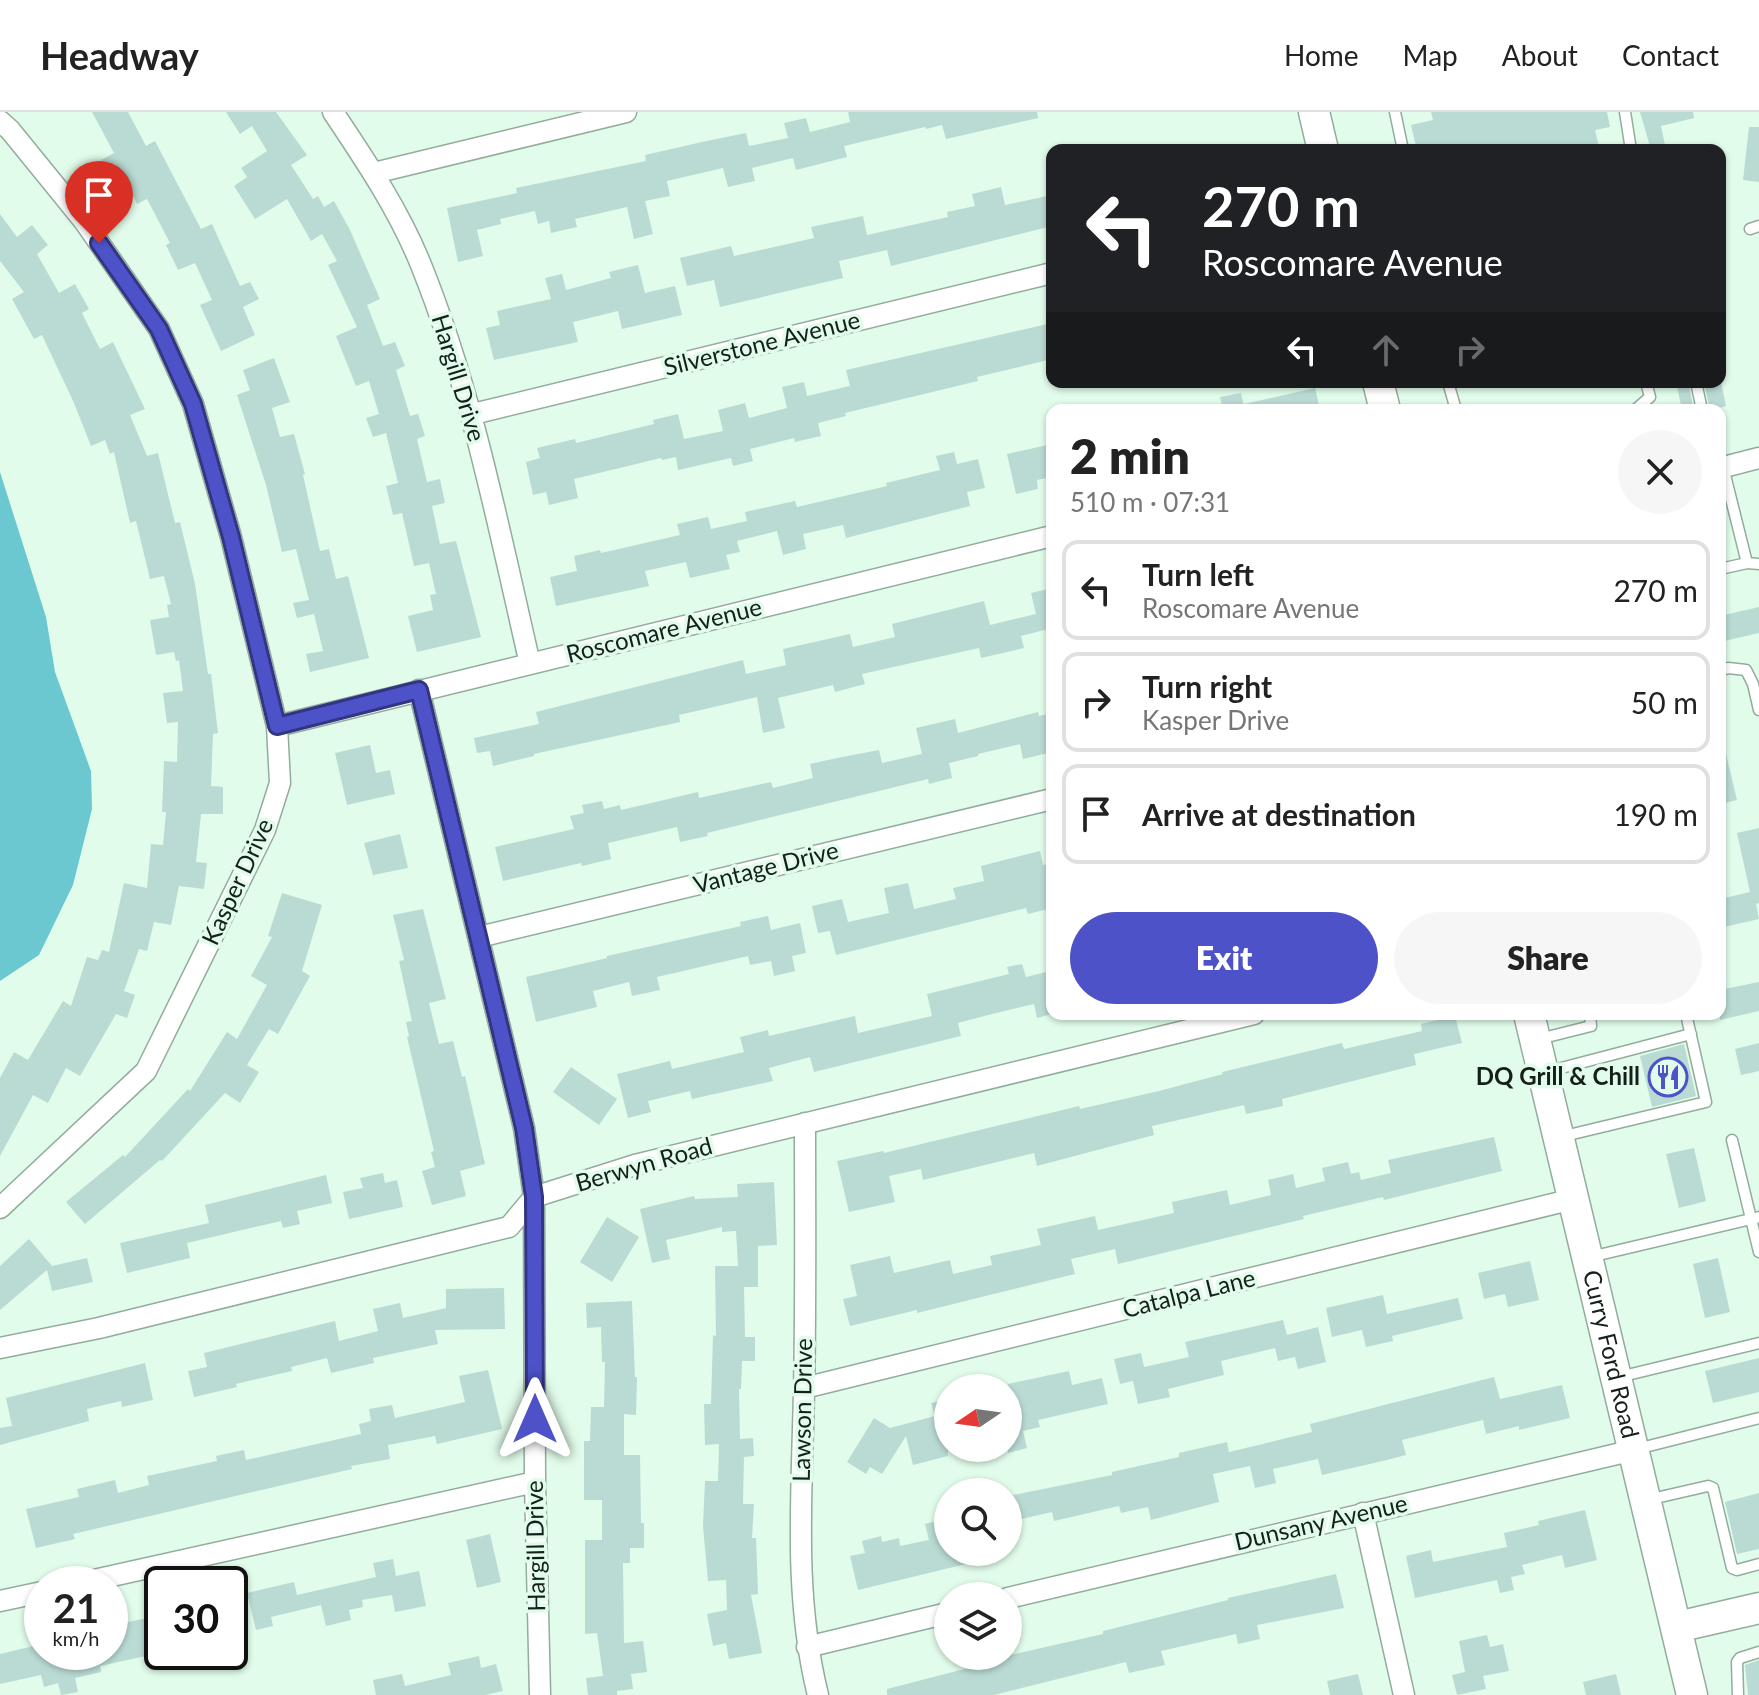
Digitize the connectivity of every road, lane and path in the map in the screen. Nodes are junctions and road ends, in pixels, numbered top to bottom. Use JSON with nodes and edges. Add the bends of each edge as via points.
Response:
{"nodes":[{"id":1,"x":333,"y":112,"type":"edge"},
{"id":2,"x":626,"y":112,"type":"edge"},
{"id":3,"x":1314,"y":112,"type":"edge"},
{"id":4,"x":1395,"y":112,"type":"edge"},
{"id":5,"x":1625,"y":112,"type":"edge"},
{"id":6,"x":0,"y":121,"type":"edge"},
{"id":7,"x":1322,"y":144,"type":"edge"},
{"id":8,"x":1402,"y":144,"type":"edge"},
{"id":9,"x":1631,"y":144,"type":"edge"},
{"id":10,"x":374,"y":173,"type":"junction"},
{"id":11,"x":1046,"y":274,"type":"edge"},
{"id":12,"x":1648,"y":388,"type":"edge"},
{"id":13,"x":1642,"y":404,"type":"edge"},
{"id":14,"x":473,"y":414,"type":"junction"},
{"id":15,"x":1759,"y":458,"type":"edge"},
{"id":16,"x":1726,"y":466,"type":"edge"},
{"id":17,"x":1726,"y":485,"type":"edge"},
{"id":18,"x":1046,"y":537,"type":"edge"},
{"id":19,"x":1747,"y":563,"type":"junction"},
{"id":20,"x":1759,"y":564,"type":"edge"},
{"id":21,"x":1726,"y":568,"type":"edge"},
{"id":22,"x":530,"y":664,"type":"junction"},
{"id":23,"x":1726,"y":669,"type":"edge"},
{"id":24,"x":419,"y":690,"type":"junction"},
{"id":25,"x":1759,"y":710,"type":"edge"},
{"id":26,"x":277,"y":726,"type":"junction"},
{"id":27,"x":1046,"y":800,"type":"edge"},
{"id":28,"x":479,"y":937,"type":"junction"},
{"id":29,"x":1229,"y":1020,"type":"edge"},
{"id":30,"x":1590,"y":1020,"type":"edge"},
{"id":31,"x":1688,"y":1020,"type":"edge"},
{"id":32,"x":1532,"y":1027,"type":"edge"},
{"id":33,"x":1691,"y":1034,"type":"junction"},
{"id":34,"x":1543,"y":1073,"type":"junction"},
{"id":35,"x":805,"y":1123,"type":"junction"},
{"id":36,"x":1558,"y":1138,"type":"junction"},
{"id":37,"x":1732,"y":1140,"type":"dead end"},
{"id":38,"x":534,"y":1197,"type":"junction"},
{"id":39,"x":1573,"y":1199,"type":"junction"},
{"id":40,"x":0,"y":1208,"type":"edge"},
{"id":41,"x":1755,"y":1218,"type":"edge"},
{"id":42,"x":1759,"y":1252,"type":"edge"},
{"id":43,"x":1587,"y":1257,"type":"junction"},
{"id":44,"x":1759,"y":1343,"type":"edge"},
{"id":45,"x":0,"y":1348,"type":"edge"},
{"id":46,"x":1617,"y":1378,"type":"junction"},
{"id":47,"x":804,"y":1388,"type":"junction"},
{"id":48,"x":1759,"y":1418,"type":"edge"},
{"id":49,"x":1634,"y":1450,"type":"junction"},
{"id":50,"x":535,"y":1482,"type":"junction"},
{"id":51,"x":1646,"y":1501,"type":"junction"},
{"id":52,"x":1363,"y":1513,"type":"junction"},
{"id":53,"x":1759,"y":1564,"type":"edge"},
{"id":54,"x":128,"y":1572,"type":"edge"},
{"id":55,"x":1022,"y":1595,"type":"edge"},
{"id":56,"x":24,"y":1596,"type":"edge"},
{"id":57,"x":0,"y":1601,"type":"edge"},
{"id":58,"x":1759,"y":1608,"type":"edge"},
{"id":59,"x":934,"y":1616,"type":"edge"},
{"id":60,"x":1677,"y":1627,"type":"junction"},
{"id":61,"x":807,"y":1647,"type":"junction"},
{"id":62,"x":1759,"y":1652,"type":"edge"},
{"id":63,"x":540,"y":1695,"type":"edge"},
{"id":64,"x":818,"y":1695,"type":"edge"},
{"id":65,"x":1404,"y":1695,"type":"edge"},
{"id":66,"x":1692,"y":1695,"type":"edge"},
{"id":67,"x":1738,"y":1695,"type":"edge"}],
"edges":[{"from":1,"to":10,"type":"street","name":"Hargill Drive"},
{"from":2,"to":10,"type":"street"},
{"from":3,"to":7,"type":"street"},
{"from":4,"to":8,"type":"lane"},
{"from":5,"to":9,"type":"lane"},
{"from":6,"to":26,"type":"street","name":"Kasper Drive","via":[[84,221],[159,329],[193,404]]},
{"from":10,"to":14,"type":"street","name":"Hargill Drive","via":[[421,263]]},
{"from":11,"to":14,"type":"street","name":"Silverstone Avenue"},
{"from":12,"to":13,"type":"lane","via":[[1650,397]]},
{"from":14,"to":22,"type":"street","name":"Hargill Drive"},
{"from":15,"to":16,"type":"street"},
{"from":17,"to":19,"type":"lane"},
{"from":18,"to":22,"type":"street","name":"Roscomare Avenue"},
{"from":19,"to":20,"type":"lane"},
{"from":19,"to":21,"type":"lane"},
{"from":22,"to":24,"type":"street","name":"Roscomare Avenue"},
{"from":23,"to":25,"type":"lane","via":[[1746,670]]},
{"from":24,"to":26,"type":"street","name":"Roscomare Avenue"},
{"from":24,"to":28,"type":"street","name":"Hargill Drive"},
{"from":26,"to":40,"type":"street","name":"Kasper Drive","via":[[280,783],[265,830],[146,1071]]},
{"from":27,"to":28,"type":"street","name":"Vantage Drive"},
{"from":28,"to":38,"type":"street","name":"Hargill Drive","via":[[524,1128]]},
{"from":29,"to":35,"type":"street","name":"Berwyn Road"},
{"from":30,"to":32,"type":"lane","via":[[1591,1026]]},
{"from":31,"to":33,"type":"lane"},
{"from":32,"to":34,"type":"street","name":"Curry Ford Road"},
{"from":33,"to":34,"type":"lane"},
{"from":33,"to":36,"type":"lane","via":[[1706,1102]]},
{"from":34,"to":36,"type":"street","name":"Curry Ford Road"},
{"from":35,"to":38,"type":"street","name":"Berwyn Road","via":[[635,1165]]},
{"from":35,"to":47,"type":"street","name":"Lawson Drive"},
{"from":36,"to":39,"type":"street","name":"Curry Ford Road"},
{"from":37,"to":41,"type":"lane"},
{"from":38,"to":45,"type":"street","via":[[509,1227]]},
{"from":38,"to":50,"type":"street","name":"Hargill Drive"},
{"from":39,"to":43,"type":"street","name":"Curry Ford Road"},
{"from":39,"to":47,"type":"street","name":"Catalpa Lane"},
{"from":41,"to":42,"type":"lane"},
{"from":41,"to":43,"type":"lane"},
{"from":43,"to":46,"type":"street","name":"Curry Ford Road"},
{"from":44,"to":46,"type":"lane"},
{"from":46,"to":49,"type":"street","name":"Curry Ford Road"},
{"from":47,"to":61,"type":"street","name":"Lawson Drive","via":[[800,1578]]},
{"from":48,"to":49,"type":"lane"},
{"from":49,"to":51,"type":"street","name":"Curry Ford Road"},
{"from":49,"to":52,"type":"street","name":"Dunsany Avenue"},
{"from":50,"to":54,"type":"street"},
{"from":50,"to":63,"type":"street","name":"Hargill Drive"},
{"from":51,"to":53,"type":"lane","via":[[1713,1488],[1732,1568]]},
{"from":51,"to":60,"type":"street","name":"Curry Ford Road"},
{"from":52,"to":55,"type":"street","name":"Dunsany Avenue"},
{"from":52,"to":65,"type":"street"},
{"from":56,"to":57,"type":"street"},
{"from":58,"to":60,"type":"street"},
{"from":59,"to":61,"type":"street"},
{"from":60,"to":66,"type":"street","name":"Curry Ford Road"},
{"from":61,"to":64,"type":"street","name":"Lawson Drive"},
{"from":62,"to":67,"type":"lane","via":[[1737,1662]]}]}
